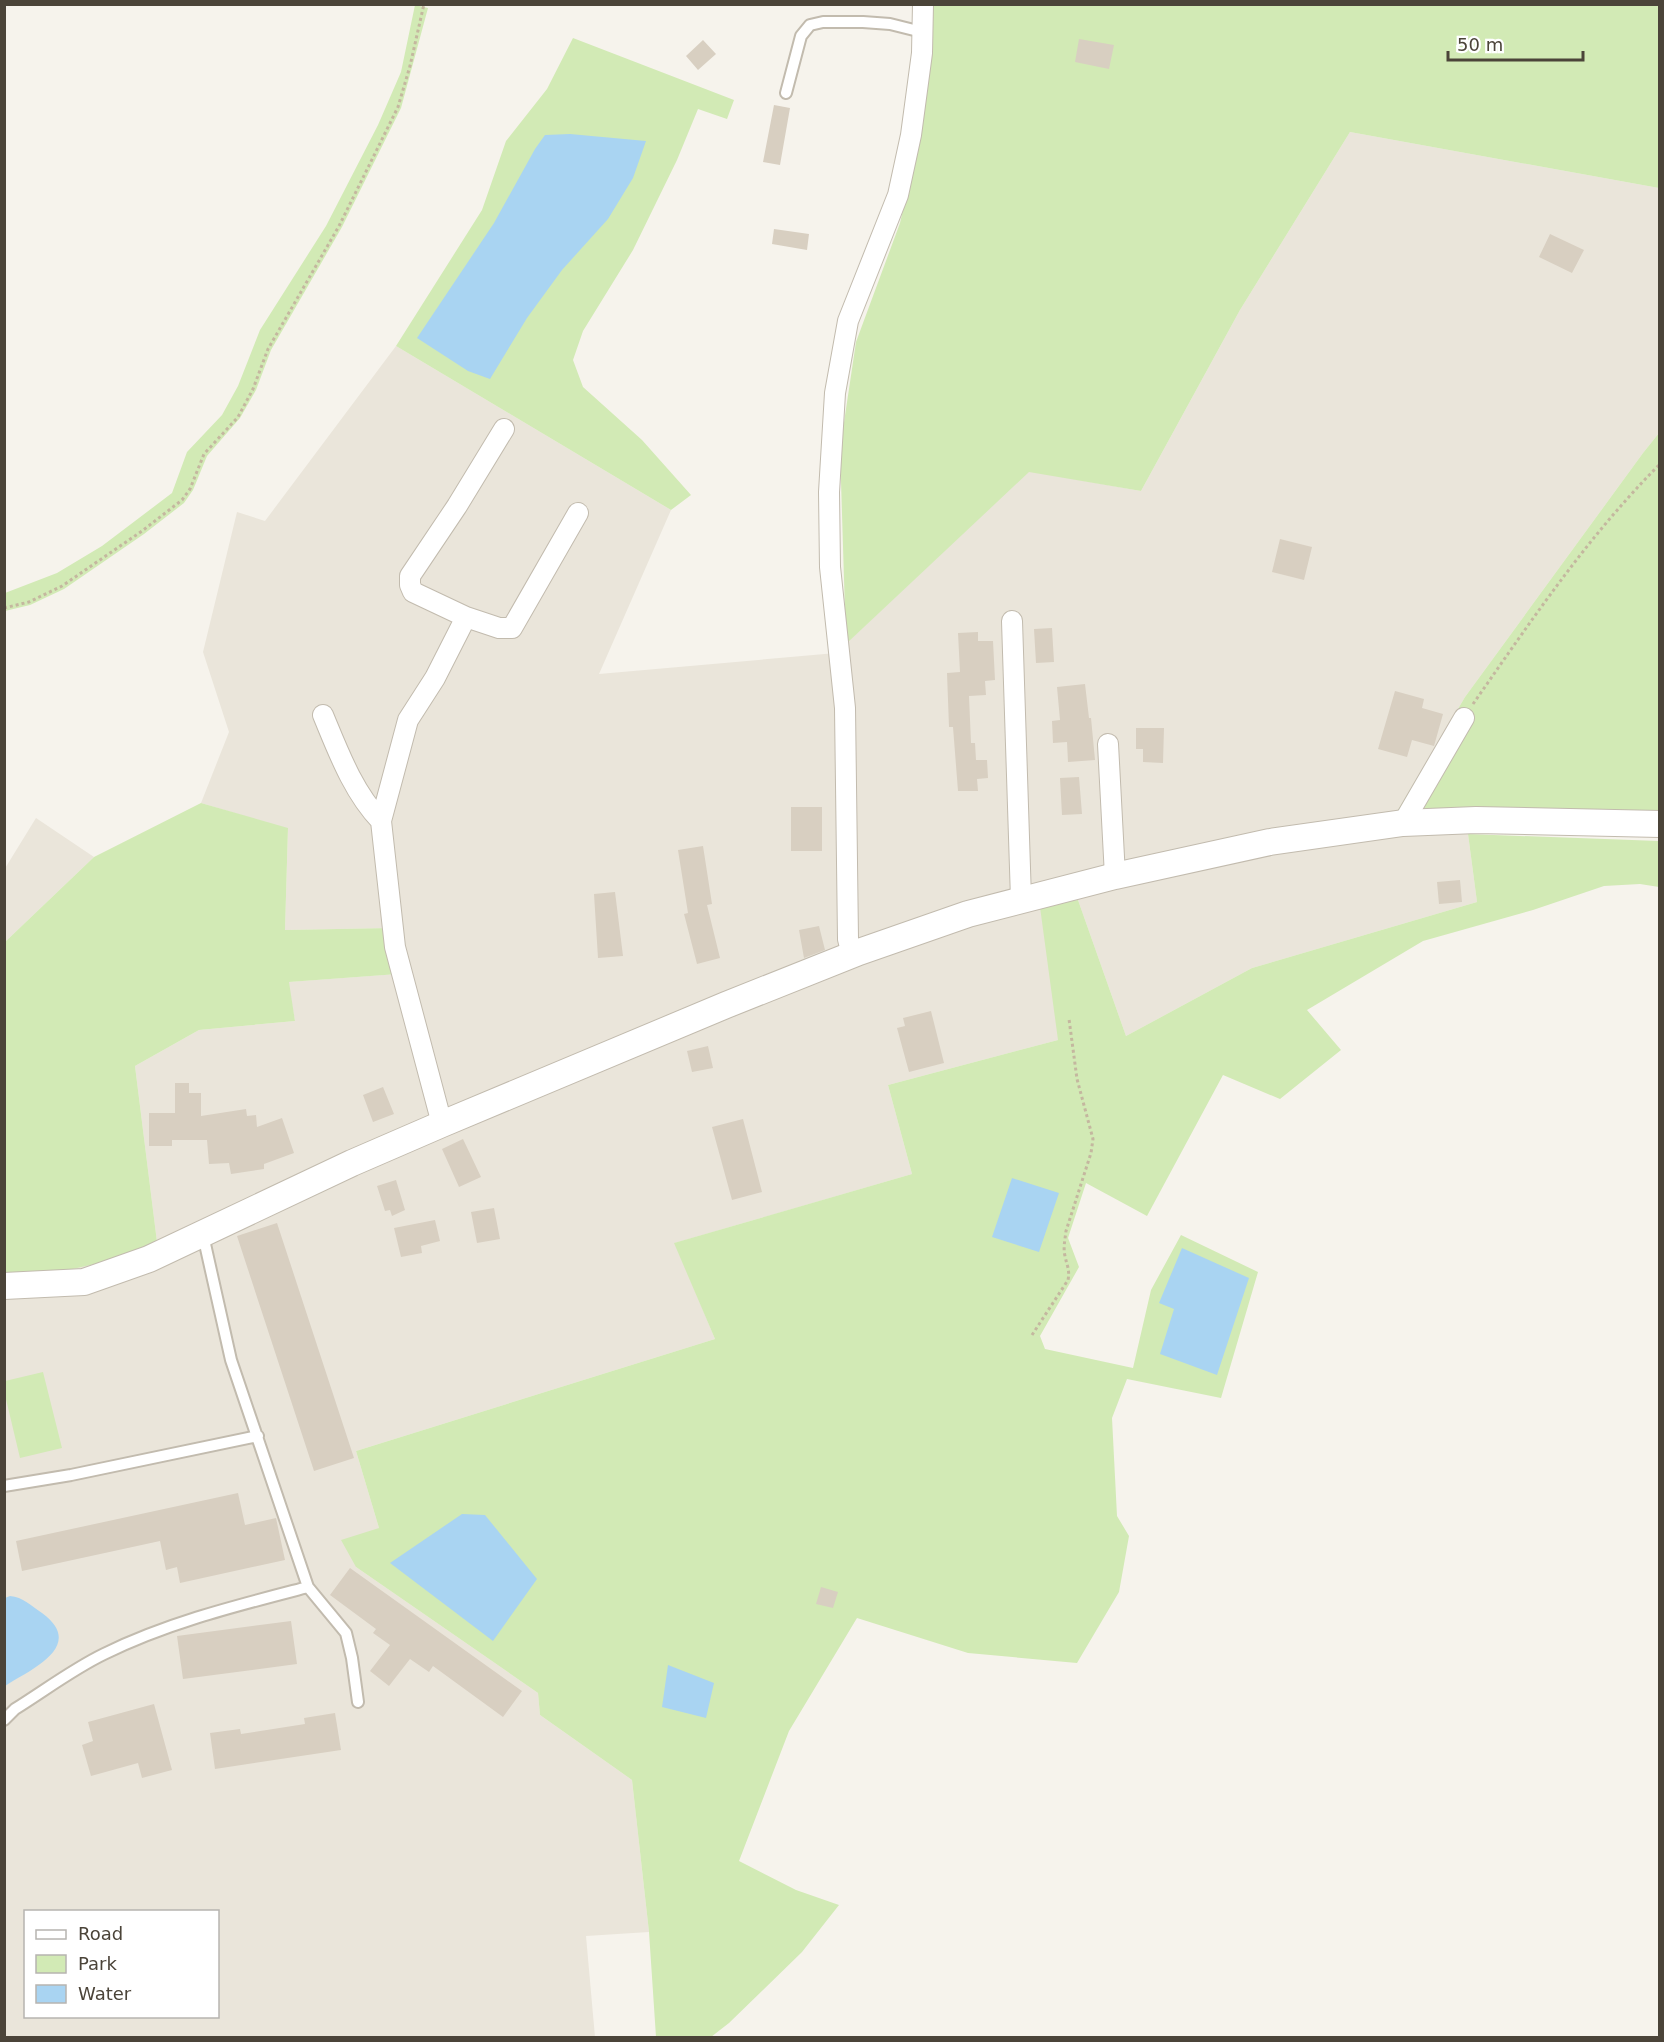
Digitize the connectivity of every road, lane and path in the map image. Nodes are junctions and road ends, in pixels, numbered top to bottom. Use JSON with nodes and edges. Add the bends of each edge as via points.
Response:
{"nodes":[{"id":1,"x":424,"y":4,"type":"edge"},
{"id":2,"x":923,"y":4,"type":"edge"},
{"id":3,"x":922,"y":32,"type":"junction"},
{"id":4,"x":786,"y":93,"type":"dead end"},
{"id":5,"x":504,"y":429,"type":"dead end"},
{"id":6,"x":1659,"y":464,"type":"edge"},
{"id":7,"x":578,"y":513,"type":"dead end"},
{"id":8,"x":4,"y":608,"type":"edge"},
{"id":9,"x":466,"y":617,"type":"junction"},
{"id":10,"x":1012,"y":621,"type":"dead end"},
{"id":11,"x":323,"y":715,"type":"dead end"},
{"id":12,"x":1464,"y":718,"type":"joint"},
{"id":13,"x":1108,"y":744,"type":"dead end"},
{"id":14,"x":381,"y":820,"type":"junction"},
{"id":15,"x":1403,"y":823,"type":"junction"},
{"id":16,"x":1659,"y":824,"type":"edge"},
{"id":17,"x":1115,"y":876,"type":"junction"},
{"id":18,"x":1020,"y":899,"type":"junction"},
{"id":19,"x":852,"y":955,"type":"junction"},
{"id":20,"x":1069,"y":1019,"type":"dead end"},
{"id":21,"x":442,"y":1124,"type":"junction"},
{"id":22,"x":203,"y":1235,"type":"junction"},
{"id":23,"x":4,"y":1286,"type":"edge"},
{"id":24,"x":1032,"y":1335,"type":"dead end"},
{"id":25,"x":258,"y":1436,"type":"junction"},
{"id":26,"x":4,"y":1486,"type":"edge"},
{"id":27,"x":308,"y":1587,"type":"junction"},
{"id":28,"x":358,"y":1702,"type":"dead end"},
{"id":29,"x":4,"y":1720,"type":"edge"}],
"edges":[{"from":1,"to":8,"type":"path","via":[[398,107],[339,226],[268,349],[238,417],[204,454],[190,489],[182,500],[142,531],[62,586],[29,602]]},
{"from":2,"to":3,"type":"street"},
{"from":3,"to":4,"type":"lane","via":[[881,23],[810,25],[801,36]]},
{"from":3,"to":19,"type":"street","via":[[911,135],[898,195],[848,321],[835,393],[829,492],[830,567],[845,708],[848,939]]},
{"from":5,"to":9,"type":"street","via":[[410,576],[413,592]]},
{"from":6,"to":12,"type":"path","via":[[1552,589]]},
{"from":7,"to":9,"type":"street","via":[[512,627],[499,628]]},
{"from":9,"to":14,"type":"street","via":[[408,720]]},
{"from":10,"to":18,"type":"street"},
{"from":11,"to":14,"type":"street","via":[[341,760],[372,812]]},
{"from":12,"to":15,"type":"street"},
{"from":13,"to":17,"type":"street"},
{"from":14,"to":21,"type":"street","via":[[396,947]]},
{"from":15,"to":16,"type":"street","via":[[1476,820]]},
{"from":15,"to":17,"type":"street","via":[[1270,842]]},
{"from":17,"to":18,"type":"street"},
{"from":18,"to":19,"type":"street"},
{"from":19,"to":21,"type":"street"},
{"from":20,"to":24,"type":"path","via":[[1077,1079],[1093,1139],[1066,1232],[1068,1280]]},
{"from":21,"to":22,"type":"street"},
{"from":22,"to":23,"type":"street","via":[[84,1282]]},
{"from":22,"to":25,"type":"lane","via":[[231,1360]]},
{"from":25,"to":26,"type":"lane"},
{"from":25,"to":27,"type":"lane"},
{"from":27,"to":28,"type":"lane","via":[[346,1633]]},
{"from":27,"to":29,"type":"lane","via":[[146,1635],[103,1654],[15,1709]]}]}
